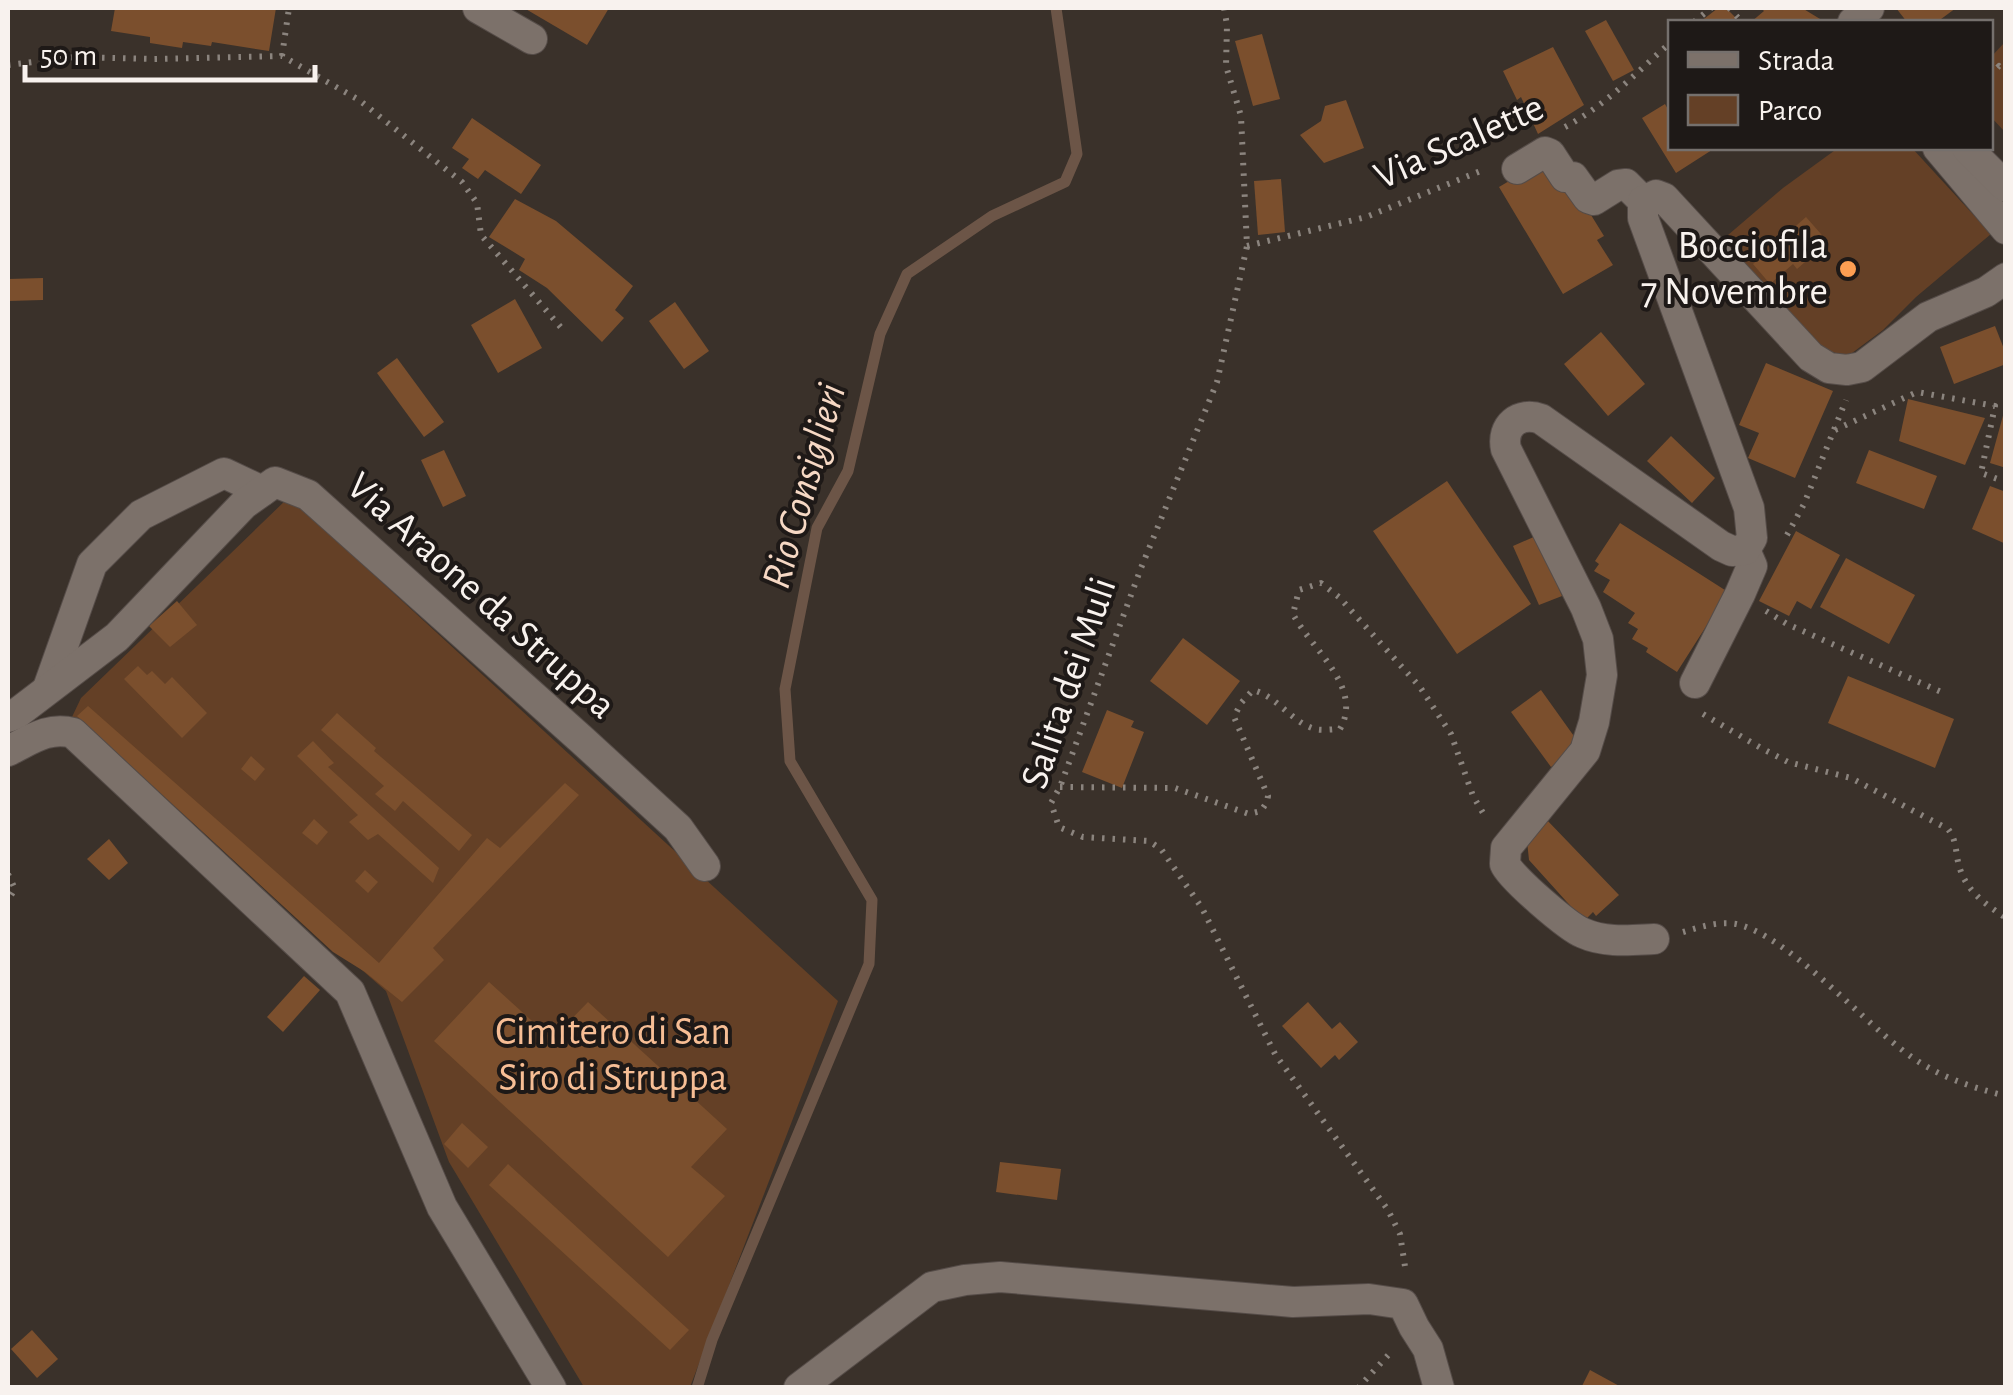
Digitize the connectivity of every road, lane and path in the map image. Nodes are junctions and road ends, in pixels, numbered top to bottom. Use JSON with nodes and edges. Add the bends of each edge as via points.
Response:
{"nodes":[{"id":1,"x":289,"y":8,"type":"edge"},
{"id":2,"x":478,"y":8,"type":"edge"},
{"id":3,"x":1224,"y":8,"type":"edge"},
{"id":4,"x":532,"y":39,"type":"dead end"},
{"id":5,"x":1668,"y":45,"type":"edge"},
{"id":6,"x":282,"y":56,"type":"junction"},
{"id":7,"x":8,"y":65,"type":"edge"},
{"id":8,"x":1549,"y":136,"type":"dead end"},
{"id":9,"x":1940,"y":150,"type":"edge"},
{"id":10,"x":1969,"y":150,"type":"edge"},
{"id":11,"x":1508,"y":166,"type":"joint"},
{"id":12,"x":2006,"y":187,"type":"edge"},
{"id":13,"x":1643,"y":201,"type":"junction"},
{"id":14,"x":2006,"y":229,"type":"edge"},
{"id":15,"x":1247,"y":246,"type":"junction"},
{"id":16,"x":2006,"y":278,"type":"edge"},
{"id":17,"x":564,"y":331,"type":"dead end"},
{"id":18,"x":1846,"y":400,"type":"dead end"},
{"id":19,"x":1834,"y":430,"type":"junction"},
{"id":20,"x":2006,"y":482,"type":"edge"},
{"id":21,"x":262,"y":492,"type":"junction"},
{"id":22,"x":1744,"y":550,"type":"junction"},
{"id":23,"x":1779,"y":550,"type":"dead end"},
{"id":24,"x":1740,"y":594,"type":"junction"},
{"id":25,"x":1694,"y":683,"type":"joint"},
{"id":26,"x":48,"y":688,"type":"junction"},
{"id":27,"x":1946,"y":694,"type":"dead end"},
{"id":28,"x":8,"y":717,"type":"edge"},
{"id":29,"x":8,"y":752,"type":"edge"},
{"id":30,"x":1060,"y":787,"type":"junction"},
{"id":31,"x":1506,"y":848,"type":"junction"},
{"id":32,"x":705,"y":866,"type":"dead end"},
{"id":33,"x":8,"y":874,"type":"edge"},
{"id":34,"x":8,"y":900,"type":"edge"},
{"id":35,"x":2006,"y":918,"type":"edge"},
{"id":36,"x":1654,"y":938,"type":"joint"},
{"id":37,"x":2006,"y":1096,"type":"edge"},
{"id":38,"x":1408,"y":1316,"type":"junction"},
{"id":39,"x":551,"y":1388,"type":"edge"},
{"id":40,"x":800,"y":1388,"type":"edge"},
{"id":41,"x":1358,"y":1388,"type":"edge"},
{"id":42,"x":1439,"y":1388,"type":"edge"}],
"edges":[{"from":1,"to":6,"type":"path"},
{"from":2,"to":4,"type":"street"},
{"from":3,"to":15,"type":"path","name":"Salita dei Muli","via":[[1226,66],[1241,116]]},
{"from":5,"to":8,"type":"path","name":"Via Scalette","via":[[1616,94]]},
{"from":6,"to":7,"type":"path","via":[[76,57]]},
{"from":6,"to":17,"type":"path","via":[[359,100],[462,182],[476,204],[481,235]]},
{"from":9,"to":14,"type":"street"},
{"from":10,"to":12,"type":"street"},
{"from":11,"to":13,"type":"street","via":[[1545,152],[1588,198],[1626,184]]},
{"from":11,"to":15,"type":"path","name":"Via Scalette","via":[[1366,217]]},
{"from":13,"to":16,"type":"street","via":[[1664,198],[1829,368],[1862,367],[1928,318]]},
{"from":13,"to":22,"type":"street","via":[[1750,508],[1752,538]]},
{"from":15,"to":30,"type":"path","name":"Salita dei Muli","via":[[1217,382]]},
{"from":18,"to":19,"type":"path"},
{"from":19,"to":20,"type":"path","via":[[1918,392],[1995,406],[1981,473]]},
{"from":19,"to":23,"type":"path"},
{"from":21,"to":26,"type":"street","via":[[117,637]]},
{"from":21,"to":26,"type":"street","via":[[224,473],[141,515],[92,564]]},
{"from":21,"to":32,"type":"street","name":"Via Araone da Struppa","via":[[275,482],[308,494],[678,828]]},
{"from":22,"to":24,"type":"street","via":[[1752,566]]},
{"from":22,"to":31,"type":"street","via":[[1721,546],[1541,418],[1526,416],[1508,427],[1506,449],[1586,608],[1602,675],[1586,751]]},
{"from":24,"to":25,"type":"street"},
{"from":24,"to":27,"type":"path","via":[[1787,624]]},
{"from":25,"to":35,"type":"path","via":[[1692,708],[1760,748],[1851,778],[1948,829],[1976,897]]},
{"from":26,"to":28,"type":"street"},
{"from":29,"to":39,"type":"street","via":[[48,731],[73,732],[350,992],[442,1207]]},
{"from":30,"to":31,"type":"path","via":[[1175,788],[1249,814],[1261,812],[1268,796],[1234,717],[1241,703],[1253,690],[1264,693],[1316,730],[1340,729],[1347,717],[1341,680],[1293,614],[1299,590],[1320,583],[1420,687],[1451,734],[1473,796]]},
{"from":30,"to":38,"type":"path","name":"Salita dei Muli","via":[[1051,804],[1060,827],[1083,837],[1148,841],[1162,850],[1202,908],[1275,1054],[1394,1222]]},
{"from":31,"to":36,"type":"street","via":[[1505,863],[1515,878],[1583,934]]},
{"from":33,"to":34,"type":"path","via":[[16,889]]},
{"from":36,"to":37,"type":"path","via":[[1717,923],[1763,934],[1903,1051],[1948,1080]]},
{"from":38,"to":40,"type":"street","via":[[1369,1299],[1292,1302],[1000,1277],[965,1280],[932,1287]]},
{"from":38,"to":41,"type":"path"},
{"from":38,"to":42,"type":"street","via":[[1428,1348]]}]}
